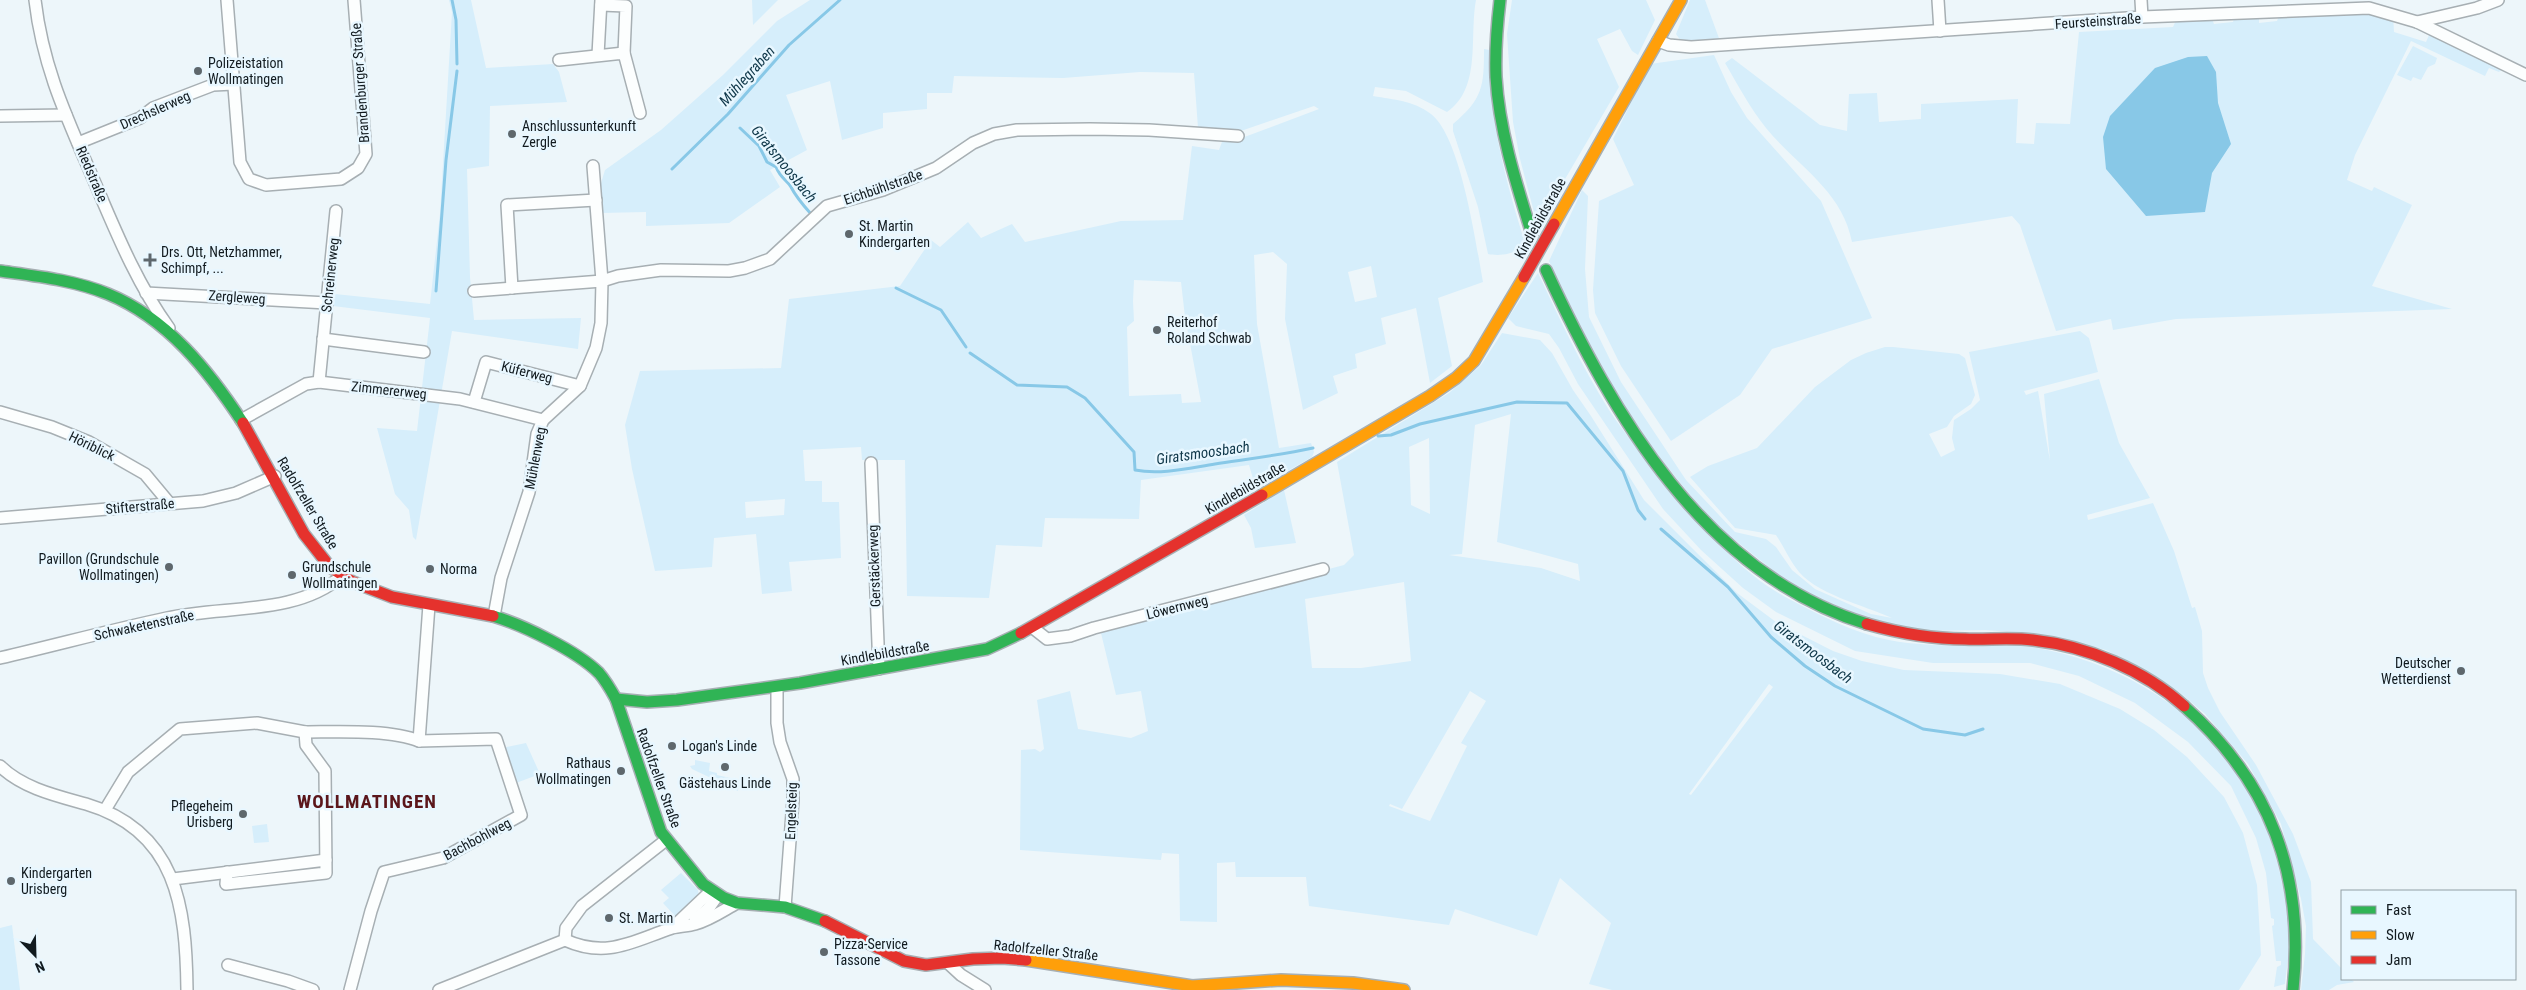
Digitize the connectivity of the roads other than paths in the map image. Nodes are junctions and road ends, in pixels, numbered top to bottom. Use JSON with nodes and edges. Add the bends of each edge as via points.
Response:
{"nodes":[{"id":1,"x":35,"y":0,"type":"edge"},
{"id":2,"x":227,"y":0,"type":"edge"},
{"id":3,"x":354,"y":0,"type":"edge"},
{"id":4,"x":1500,"y":0,"type":"edge"},
{"id":5,"x":1681,"y":0,"type":"edge"},
{"id":6,"x":1938,"y":0,"type":"edge"},
{"id":7,"x":2141,"y":0,"type":"edge"},
{"id":8,"x":2498,"y":0,"type":"edge"},
{"id":9,"x":600,"y":2,"type":"edge"},
{"id":10,"x":2371,"y":4,"type":"edge"},
{"id":11,"x":2142,"y":17,"type":"junction"},
{"id":12,"x":2417,"y":22,"type":"junction"},
{"id":13,"x":1940,"y":31,"type":"junction"},
{"id":14,"x":1658,"y":41,"type":"junction"},
{"id":15,"x":624,"y":53,"type":"junction"},
{"id":16,"x":598,"y":55,"type":"junction"},
{"id":17,"x":559,"y":60,"type":"dead end"},
{"id":18,"x":2526,"y":75,"type":"edge"},
{"id":19,"x":234,"y":84,"type":"junction"},
{"id":20,"x":640,"y":114,"type":"dead end"},
{"id":21,"x":66,"y":115,"type":"junction"},
{"id":22,"x":0,"y":116,"type":"edge"},
{"id":23,"x":1238,"y":136,"type":"dead end"},
{"id":24,"x":78,"y":143,"type":"junction"},
{"id":25,"x":593,"y":166,"type":"dead end"},
{"id":26,"x":596,"y":200,"type":"junction"},
{"id":27,"x":336,"y":211,"type":"dead end"},
{"id":28,"x":1532,"y":234,"type":"dead end"},
{"id":29,"x":0,"y":270,"type":"edge"},
{"id":30,"x":1546,"y":270,"type":"dead end"},
{"id":31,"x":602,"y":281,"type":"junction"},
{"id":32,"x":512,"y":288,"type":"junction"},
{"id":33,"x":474,"y":291,"type":"dead end"},
{"id":34,"x":146,"y":292,"type":"junction"},
{"id":35,"x":327,"y":303,"type":"junction"},
{"id":36,"x":176,"y":337,"type":"junction"},
{"id":37,"x":323,"y":339,"type":"junction"},
{"id":38,"x":424,"y":352,"type":"dead end"},
{"id":39,"x":318,"y":382,"type":"junction"},
{"id":40,"x":580,"y":386,"type":"junction"},
{"id":41,"x":474,"y":402,"type":"junction"},
{"id":42,"x":0,"y":412,"type":"edge"},
{"id":43,"x":241,"y":420,"type":"junction"},
{"id":44,"x":543,"y":420,"type":"junction"},
{"id":45,"x":871,"y":463,"type":"dead end"},
{"id":46,"x":275,"y":476,"type":"junction"},
{"id":47,"x":170,"y":504,"type":"junction"},
{"id":48,"x":0,"y":518,"type":"edge"},
{"id":49,"x":1324,"y":569,"type":"dead end"},
{"id":50,"x":342,"y":576,"type":"junction"},
{"id":51,"x":429,"y":605,"type":"junction"},
{"id":52,"x":494,"y":616,"type":"junction"},
{"id":53,"x":1033,"y":628,"type":"junction"},
{"id":54,"x":0,"y":658,"type":"edge"},
{"id":55,"x":878,"y":669,"type":"junction"},
{"id":56,"x":777,"y":687,"type":"junction"},
{"id":57,"x":616,"y":699,"type":"junction"},
{"id":58,"x":305,"y":732,"type":"junction"},
{"id":59,"x":419,"y":741,"type":"junction"},
{"id":60,"x":0,"y":766,"type":"edge"},
{"id":61,"x":105,"y":810,"type":"junction"},
{"id":62,"x":666,"y":840,"type":"junction"},
{"id":63,"x":173,"y":879,"type":"junction"},
{"id":64,"x":714,"y":893,"type":"junction"},
{"id":65,"x":737,"y":903,"type":"junction"},
{"id":66,"x":785,"y":907,"type":"junction"},
{"id":67,"x":677,"y":927,"type":"junction"},
{"id":68,"x":565,"y":940,"type":"junction"},
{"id":69,"x":948,"y":963,"type":"junction"},
{"id":70,"x":228,"y":965,"type":"dead end"},
{"id":71,"x":1192,"y":988,"type":"edge"},
{"id":72,"x":187,"y":990,"type":"edge"},
{"id":73,"x":313,"y":990,"type":"edge"},
{"id":74,"x":350,"y":990,"type":"edge"},
{"id":75,"x":439,"y":990,"type":"edge"},
{"id":76,"x":985,"y":990,"type":"edge"},
{"id":77,"x":1404,"y":990,"type":"edge"},
{"id":78,"x":2293,"y":990,"type":"edge"}],
"edges":[{"from":1,"to":21,"type":"street","name":"Riedstraße","via":[[43,49]]},
{"from":2,"to":19,"type":"street","name":"Brandenburger Straße"},
{"from":3,"to":19,"type":"street","name":"Brandenburger Straße","via":[[366,154],[358,168],[338,180],[266,185],[249,179],[240,162]]},
{"from":4,"to":28,"type":"main road","via":[[1495,44],[1497,88],[1519,192]]},
{"from":5,"to":14,"type":"main road","name":"Kindlebildstraße"},
{"from":6,"to":13,"type":"street"},
{"from":7,"to":11,"type":"street"},
{"from":8,"to":12,"type":"street"},
{"from":9,"to":15,"type":"street","via":[[626,6]]},
{"from":9,"to":16,"type":"street"},
{"from":10,"to":11,"type":"street","name":"Feursteinstraße"},
{"from":10,"to":12,"type":"street","name":"Feursteinstraße"},
{"from":11,"to":13,"type":"street","name":"Feursteinstraße"},
{"from":12,"to":18,"type":"street","name":"Feursteinstraße"},
{"from":13,"to":14,"type":"street","name":"Feursteinstraße","via":[[1691,47],[1669,46]]},
{"from":14,"to":53,"type":"main road","name":"Kindlebildstraße","bridge":true,"via":[[1474,361],[1456,378]]},
{"from":15,"to":16,"type":"street"},
{"from":15,"to":20,"type":"street"},
{"from":16,"to":17,"type":"street"},
{"from":19,"to":24,"type":"street","name":"Drechslerweg","via":[[213,85],[153,108],[140,118]]},
{"from":21,"to":22,"type":"street"},
{"from":21,"to":24,"type":"street","name":"Riedstraße"},
{"from":23,"to":31,"type":"street","name":"Eichbühlstraße","via":[[1090,129],[1017,130],[994,134],[972,143],[936,168],[883,190],[827,206],[770,259],[762,262],[729,271],[661,270]]},
{"from":24,"to":34,"type":"street","name":"Riedstraße"},
{"from":25,"to":26,"type":"street","name":"Mühlenweg"},
{"from":26,"to":31,"type":"street","name":"Mühlenweg"},
{"from":26,"to":32,"type":"street","via":[[507,205]]},
{"from":27,"to":35,"type":"street","name":"Schreinerweg"},
{"from":29,"to":36,"type":"main road","name":"Radolfzeller Straße","via":[[59,279],[106,293]]},
{"from":30,"to":78,"type":"main road","via":[[1594,371],[1647,450],[1682,497],[1712,529],[1771,577],[1807,600],[1883,629],[1943,638],[2035,640],[2093,654],[2160,687],[2196,716],[2224,743],[2253,781],[2281,846],[2294,904],[2296,957]]},
{"from":31,"to":32,"type":"street","name":"Eichbühlstraße"},
{"from":31,"to":40,"type":"street","name":"Mühlenweg","via":[[599,333]]},
{"from":32,"to":33,"type":"street","name":"Eichbühlstraße"},
{"from":34,"to":35,"type":"street","name":"Zergleweg"},
{"from":34,"to":36,"type":"street","name":"Riedstraße"},
{"from":35,"to":37,"type":"street","name":"Schreinerweg"},
{"from":36,"to":43,"type":"main road","name":"Radolfzeller Straße"},
{"from":37,"to":38,"type":"street"},
{"from":37,"to":39,"type":"street","name":"Schreinerweg"},
{"from":39,"to":41,"type":"street","name":"Zimmererweg"},
{"from":39,"to":43,"type":"street","name":"Zimmererweg","via":[[306,384]]},
{"from":40,"to":41,"type":"street","name":"Küferweg","via":[[486,362]]},
{"from":40,"to":44,"type":"street","name":"Mühlenweg"},
{"from":41,"to":44,"type":"street","name":"Zimmererweg"},
{"from":42,"to":47,"type":"street","name":"Höriblick","via":[[89,442],[145,474]]},
{"from":43,"to":46,"type":"main road","name":"Radolfzeller Straße"},
{"from":44,"to":52,"type":"street","name":"Mühlenweg","via":[[537,434],[529,492],[501,578]]},
{"from":45,"to":55,"type":"street","name":"Gerstäckerweg"},
{"from":46,"to":47,"type":"street","name":"Stifterstraße","via":[[236,493]]},
{"from":46,"to":50,"type":"main road","name":"Radolfzeller Straße","via":[[317,552]]},
{"from":47,"to":48,"type":"street","name":"Stifterstraße"},
{"from":49,"to":53,"type":"street","name":"Löwernweg","via":[[1070,636],[1048,639]]},
{"from":50,"to":51,"type":"main road","name":"Radolfzeller Straße","via":[[384,593]]},
{"from":50,"to":54,"type":"street","name":"Schwaketenstraße","via":[[322,591],[298,599],[169,617]]},
{"from":51,"to":52,"type":"main road","name":"Radolfzeller Straße"},
{"from":51,"to":59,"type":"street"},
{"from":52,"to":57,"type":"main road","name":"Radolfzeller Straße","via":[[524,628],[585,661],[609,683]]},
{"from":53,"to":55,"type":"main road","name":"Kindlebildstraße","via":[[987,648]]},
{"from":55,"to":56,"type":"main road","name":"Kindlebildstraße"},
{"from":56,"to":57,"type":"main road","name":"Kindlebildstraße","via":[[664,702]]},
{"from":56,"to":66,"type":"street","name":"Engelsteig","via":[[780,742],[793,786]]},
{"from":57,"to":62,"type":"main road","name":"Radolfzeller Straße","via":[[651,807]]},
{"from":58,"to":59,"type":"street","via":[[362,732]]},
{"from":58,"to":61,"type":"street","via":[[256,723],[180,729],[128,772]]},
{"from":58,"to":63,"type":"street","via":[[306,745],[325,771],[326,873],[226,884],[227,872]]},
{"from":59,"to":74,"type":"street","name":"Bachbohlweg","via":[[496,739],[521,815],[443,858],[384,872]]},
{"from":60,"to":61,"type":"street","via":[[28,785]]},
{"from":61,"to":63,"type":"street","via":[[140,831]]},
{"from":62,"to":64,"type":"main road","name":"Radolfzeller Straße","via":[[702,884]]},
{"from":62,"to":68,"type":"street","via":[[582,906],[566,928]]},
{"from":63,"to":72,"type":"street","via":[[186,949]]},
{"from":64,"to":65,"type":"main road","name":"Radolfzeller Straße"},
{"from":64,"to":67,"type":"street"},
{"from":65,"to":66,"type":"main road","name":"Radolfzeller Straße"},
{"from":65,"to":67,"type":"street","via":[[697,924]]},
{"from":66,"to":69,"type":"main road","name":"Radolfzeller Straße","via":[[820,918],[884,954],[904,961],[926,965]]},
{"from":67,"to":68,"type":"street","via":[[627,946],[607,949],[577,946]]},
{"from":68,"to":75,"type":"street"},
{"from":69,"to":71,"type":"main road","name":"Radolfzeller Straße","via":[[973,958],[1020,960]]},
{"from":69,"to":76,"type":"street"},
{"from":70,"to":73,"type":"street"},
{"from":71,"to":77,"type":"main road","name":"Radolfzeller Straße","via":[[1281,980],[1353,983]]}]}
